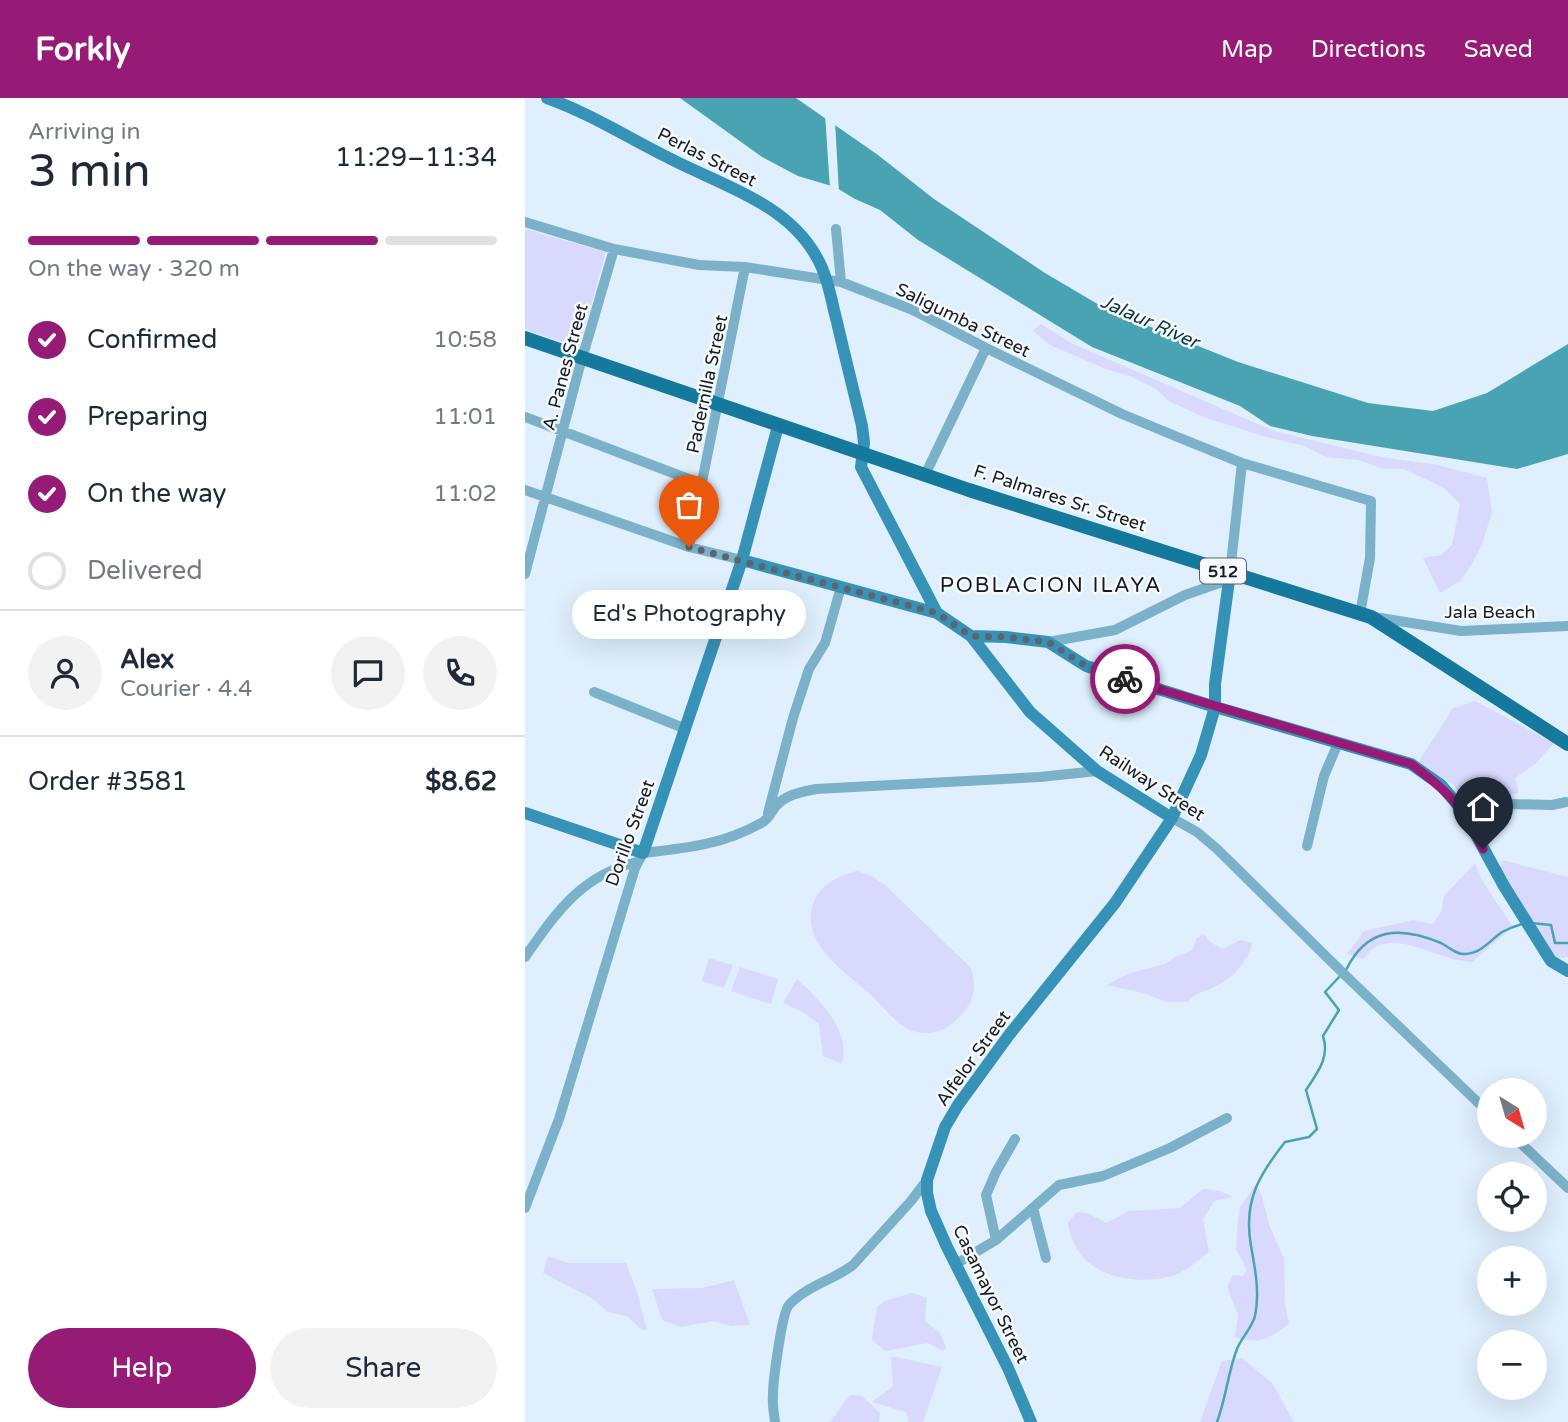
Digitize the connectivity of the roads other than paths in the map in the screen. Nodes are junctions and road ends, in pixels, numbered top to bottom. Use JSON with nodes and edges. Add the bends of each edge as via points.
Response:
{"nodes":[{"id":1,"x":547,"y":98,"type":"edge"},
{"id":2,"x":525,"y":222,"type":"edge"},
{"id":3,"x":836,"y":229,"type":"dead end"},
{"id":4,"x":614,"y":249,"type":"junction"},
{"id":5,"x":745,"y":267,"type":"junction"},
{"id":6,"x":826,"y":278,"type":"junction"},
{"id":7,"x":841,"y":282,"type":"junction"},
{"id":8,"x":525,"y":338,"type":"edge"},
{"id":9,"x":986,"y":348,"type":"junction"},
{"id":10,"x":582,"y":358,"type":"junction"},
{"id":11,"x":718,"y":405,"type":"junction"},
{"id":12,"x":525,"y":417,"type":"edge"},
{"id":13,"x":778,"y":426,"type":"junction"},
{"id":14,"x":564,"y":432,"type":"junction"},
{"id":15,"x":861,"y":453,"type":"junction"},
{"id":16,"x":1242,"y":463,"type":"junction"},
{"id":17,"x":925,"y":475,"type":"junction"},
{"id":18,"x":702,"y":484,"type":"junction"},
{"id":19,"x":525,"y":489,"type":"edge"},
{"id":20,"x":546,"y":496,"type":"junction"},
{"id":21,"x":689,"y":547,"type":"junction"},
{"id":22,"x":527,"y":559,"type":"edge"},
{"id":23,"x":742,"y":560,"type":"junction"},
{"id":24,"x":525,"y":574,"type":"edge"},
{"id":25,"x":1229,"y":577,"type":"junction"},
{"id":26,"x":841,"y":587,"type":"junction"},
{"id":27,"x":937,"y":613,"type":"junction"},
{"id":28,"x":1366,"y":615,"type":"junction"},
{"id":29,"x":1568,"y":626,"type":"edge"},
{"id":30,"x":971,"y":636,"type":"junction"},
{"id":31,"x":1048,"y":642,"type":"junction"},
{"id":32,"x":594,"y":692,"type":"dead end"},
{"id":33,"x":1215,"y":708,"type":"junction"},
{"id":34,"x":686,"y":729,"type":"junction"},
{"id":35,"x":1566,"y":741,"type":"edge"},
{"id":36,"x":1338,"y":743,"type":"junction"},
{"id":37,"x":1097,"y":771,"type":"junction"},
{"id":38,"x":1566,"y":802,"type":"edge"},
{"id":39,"x":1463,"y":811,"type":"junction"},
{"id":40,"x":525,"y":813,"type":"edge"},
{"id":41,"x":1172,"y":818,"type":"junction"},
{"id":42,"x":767,"y":820,"type":"junction"},
{"id":43,"x":1307,"y":846,"type":"dead end"},
{"id":44,"x":640,"y":857,"type":"junction"},
{"id":45,"x":525,"y":957,"type":"edge"},
{"id":46,"x":1568,"y":971,"type":"edge"},
{"id":47,"x":1477,"y":1102,"type":"edge"},
{"id":48,"x":1227,"y":1118,"type":"dead end"},
{"id":49,"x":1015,"y":1139,"type":"dead end"},
{"id":50,"x":1526,"y":1148,"type":"edge"},
{"id":51,"x":927,"y":1180,"type":"junction"},
{"id":52,"x":1568,"y":1188,"type":"edge"},
{"id":53,"x":525,"y":1208,"type":"edge"},
{"id":54,"x":1033,"y":1208,"type":"junction"},
{"id":55,"x":996,"y":1240,"type":"junction"},
{"id":56,"x":1047,"y":1258,"type":"dead end"},
{"id":57,"x":956,"y":1264,"type":"junction"},
{"id":58,"x":775,"y":1422,"type":"edge"},
{"id":59,"x":1031,"y":1422,"type":"edge"}],
"edges":[{"from":1,"to":6,"type":"street","name":"Perlas Street","via":[[578,109],[777,213],[810,246]]},
{"from":2,"to":4,"type":"street","name":"Saligumba Street"},
{"from":3,"to":7,"type":"street"},
{"from":4,"to":5,"type":"street","name":"Saligumba Street","via":[[699,265]]},
{"from":4,"to":10,"type":"street","name":"A. Panes Street"},
{"from":5,"to":6,"type":"street","name":"Saligumba Street"},
{"from":5,"to":11,"type":"street","name":"Padernilla Street"},
{"from":6,"to":7,"type":"street","name":"Saligumba Street"},
{"from":6,"to":15,"type":"street","name":"Railway Street","via":[[862,426]]},
{"from":7,"to":9,"type":"street","name":"Saligumba Street","via":[[913,310]]},
{"from":8,"to":10,"type":"main road","name":"F. Palmares Sr. Street","number":"512"},
{"from":9,"to":16,"type":"street","name":"Saligumba Street","via":[[1122,414]]},
{"from":9,"to":17,"type":"street"},
{"from":10,"to":11,"type":"main road","name":"F. Palmares Sr. Street","number":"512"},
{"from":10,"to":14,"type":"street","name":"A. Panes Street"},
{"from":11,"to":13,"type":"main road","name":"F. Palmares Sr. Street","number":"512"},
{"from":11,"to":18,"type":"street","name":"Padernilla Street"},
{"from":12,"to":14,"type":"street"},
{"from":13,"to":15,"type":"main road","name":"F. Palmares Sr. Street","number":"512"},
{"from":13,"to":23,"type":"street","name":"Dorillo Street"},
{"from":14,"to":18,"type":"street"},
{"from":14,"to":20,"type":"street","name":"A. Panes Street"},
{"from":15,"to":17,"type":"main road","name":"F. Palmares Sr. Street","number":"512"},
{"from":15,"to":27,"type":"street","name":"Railway Street","via":[[861,467]]},
{"from":16,"to":25,"type":"street"},
{"from":16,"to":28,"type":"street","name":"Saligumba Street","via":[[1371,501]]},
{"from":17,"to":25,"type":"main road","name":"F. Palmares Sr. Street","number":"512"},
{"from":18,"to":21,"type":"street","name":"Padernilla Street"},
{"from":19,"to":20,"type":"street"},
{"from":20,"to":21,"type":"street"},
{"from":20,"to":22,"type":"street","name":"A. Panes Street"},
{"from":21,"to":23,"type":"street"},
{"from":22,"to":24,"type":"street","name":"A. Panes Street"},
{"from":23,"to":26,"type":"street"},
{"from":23,"to":34,"type":"street","name":"Dorillo Street"},
{"from":25,"to":28,"type":"main road","name":"F. Palmares Sr. Street","number":"512"},
{"from":25,"to":31,"type":"street","via":[[1115,631]]},
{"from":25,"to":33,"type":"street","name":"Alfelor Street"},
{"from":26,"to":27,"type":"street"},
{"from":26,"to":42,"type":"street","via":[[825,643],[809,669],[793,719]]},
{"from":27,"to":30,"type":"street","name":"Railway Street"},
{"from":28,"to":29,"type":"street","name":"Jala Beach","via":[[1461,631]]},
{"from":28,"to":35,"type":"main road","name":"F. Palmares Sr. Street","number":"512"},
{"from":30,"to":31,"type":"street"},
{"from":30,"to":37,"type":"street","name":"Railway Street","via":[[1030,712]]},
{"from":31,"to":33,"type":"street","via":[[1086,666]]},
{"from":32,"to":34,"type":"street"},
{"from":33,"to":36,"type":"street"},
{"from":33,"to":41,"type":"street","name":"Alfelor Street","via":[[1201,755]]},
{"from":34,"to":44,"type":"street","name":"Dorillo Street"},
{"from":36,"to":39,"type":"street","via":[[1411,764],[1441,785]]},
{"from":36,"to":43,"type":"street","via":[[1324,776]]},
{"from":37,"to":41,"type":"street","name":"Railway Street"},
{"from":37,"to":42,"type":"street","via":[[797,792],[778,803]]},
{"from":38,"to":39,"type":"street"},
{"from":39,"to":46,"type":"street","via":[[1551,961]]},
{"from":40,"to":44,"type":"street"},
{"from":41,"to":47,"type":"street","name":"Railway Street","via":[[1197,832],[1239,870]]},
{"from":41,"to":51,"type":"street","name":"Alfelor Street","via":[[1115,902],[958,1105],[944,1127]]},
{"from":42,"to":44,"type":"street","via":[[705,846]]},
{"from":44,"to":45,"type":"street","via":[[586,885],[563,903]]},
{"from":44,"to":53,"type":"street","name":"Dorillo Street","via":[[559,1119]]},
{"from":48,"to":54,"type":"street","via":[[1103,1176],[1059,1185]]},
{"from":49,"to":55,"type":"street","via":[[986,1195]]},
{"from":50,"to":52,"type":"street"},
{"from":51,"to":57,"type":"street","name":"Casamayor Street","via":[[931,1211]]},
{"from":51,"to":58,"type":"street","name":"Alfelor Street","via":[[853,1265],[786,1308],[772,1396]]},
{"from":54,"to":55,"type":"street"},
{"from":54,"to":56,"type":"street"},
{"from":55,"to":57,"type":"street"},
{"from":57,"to":59,"type":"street","name":"Casamayor Street"}]}
